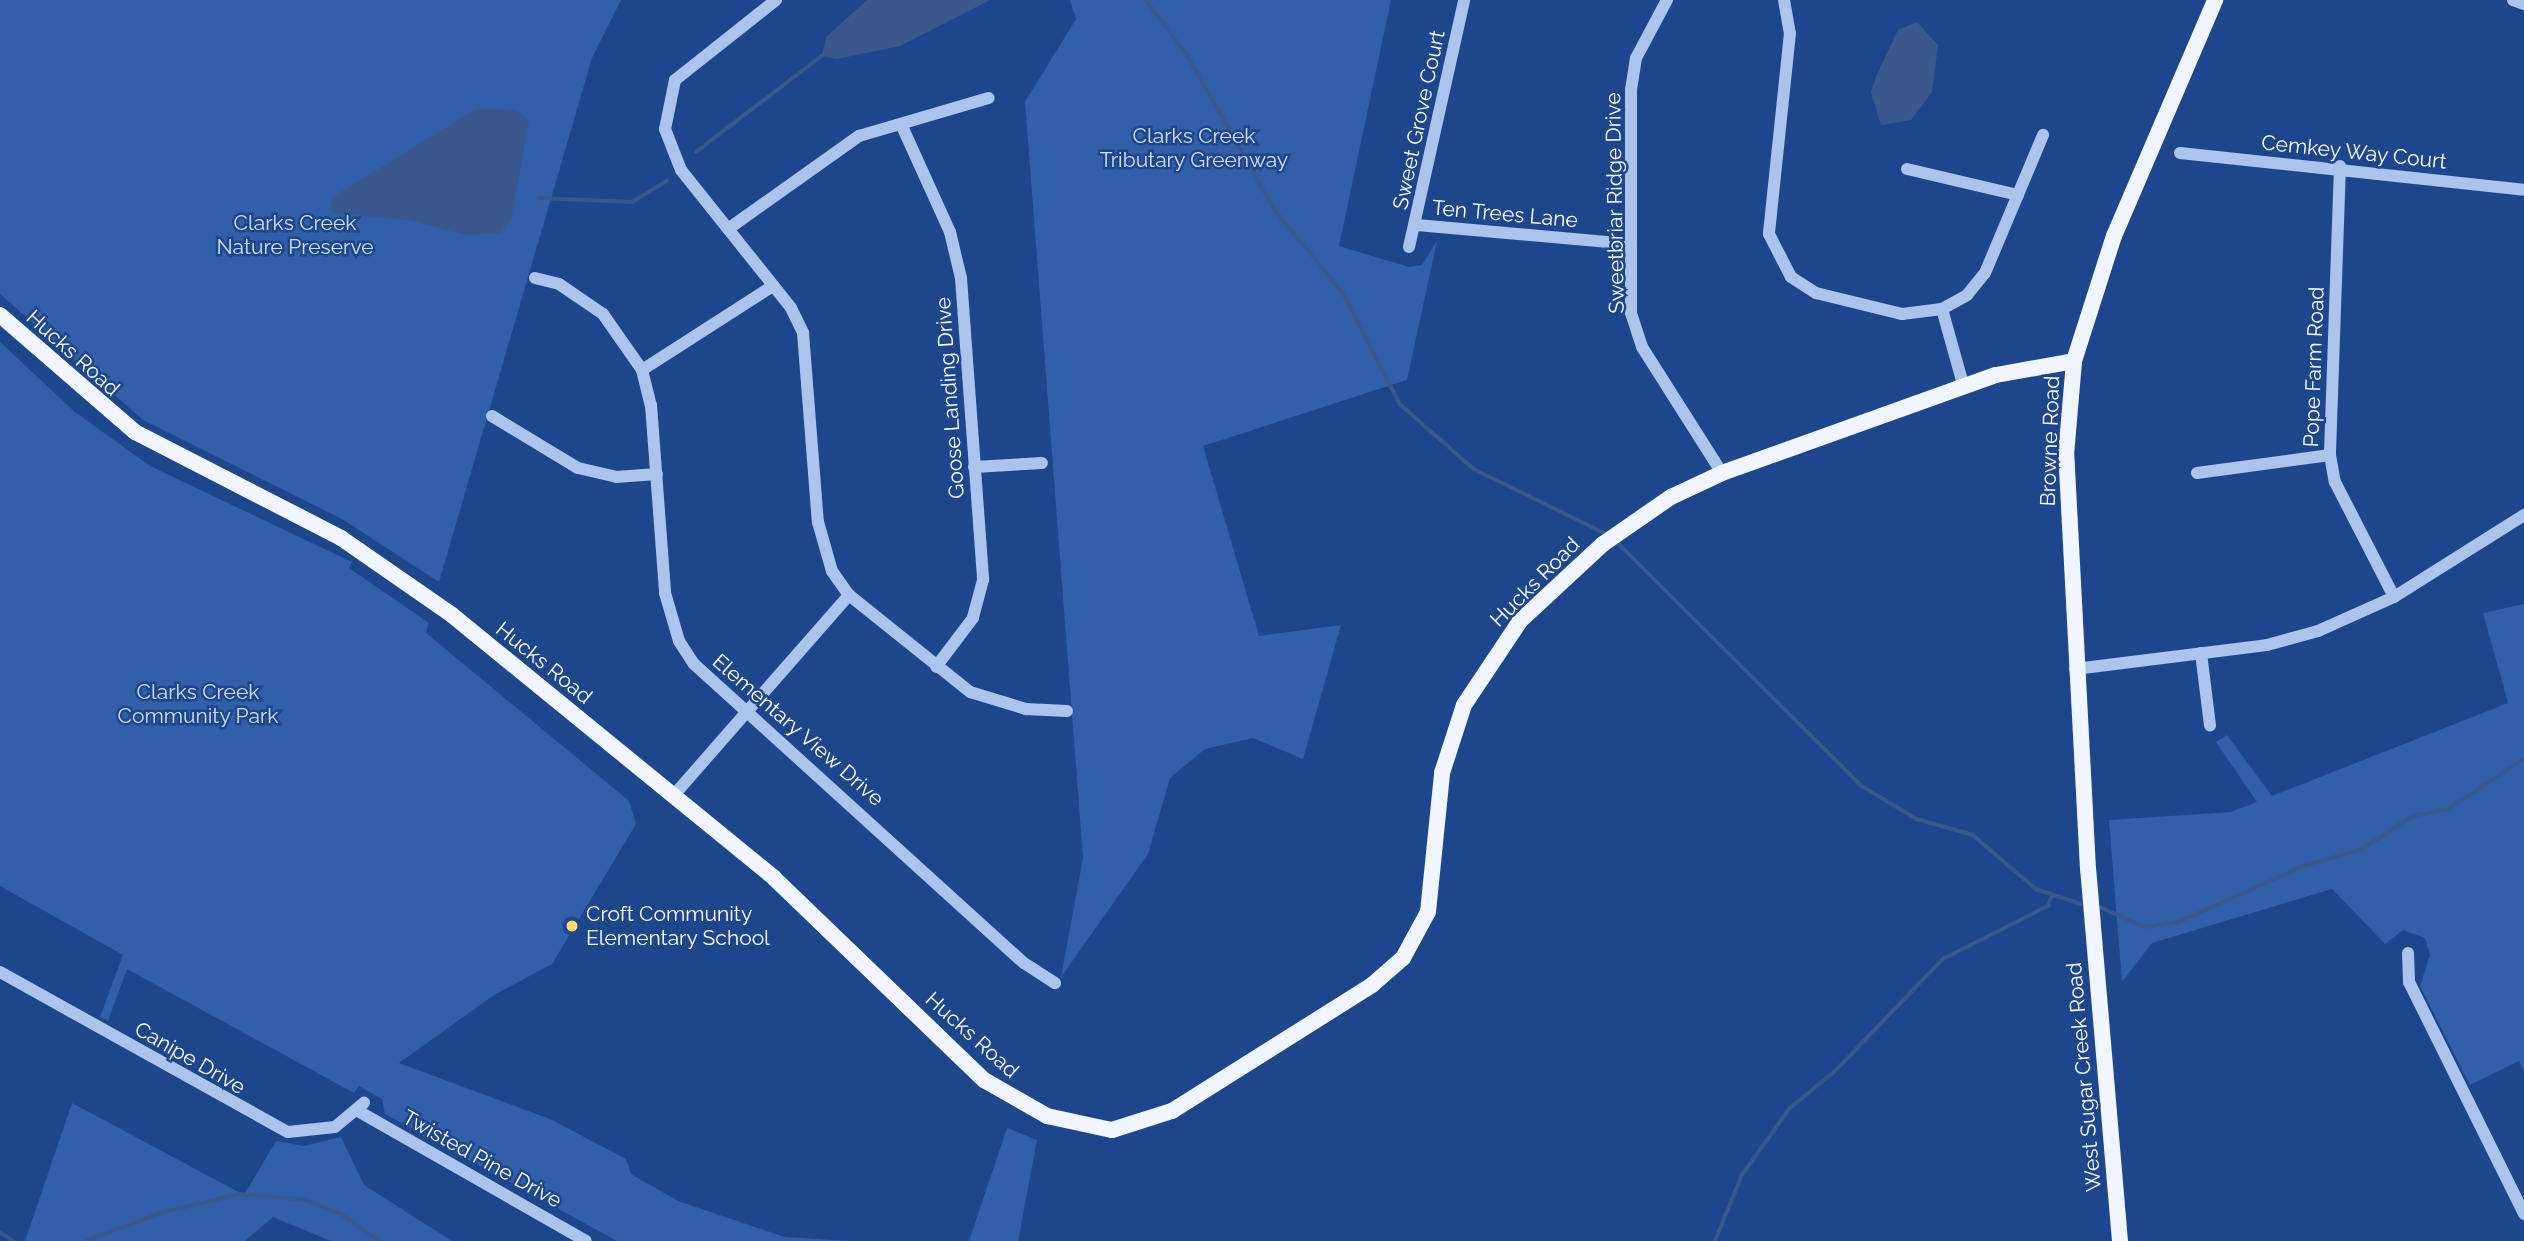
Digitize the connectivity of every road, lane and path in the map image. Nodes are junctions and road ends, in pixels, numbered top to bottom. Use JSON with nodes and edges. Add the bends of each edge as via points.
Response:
{"nodes":[{"id":1,"x":776,"y":0,"type":"edge"},
{"id":2,"x":1464,"y":0,"type":"edge"},
{"id":3,"x":1667,"y":0,"type":"edge"},
{"id":4,"x":1784,"y":0,"type":"edge"},
{"id":5,"x":2215,"y":0,"type":"edge"},
{"id":6,"x":2513,"y":0,"type":"edge"},
{"id":7,"x":2524,"y":4,"type":"edge"},
{"id":8,"x":989,"y":98,"type":"dead end"},
{"id":9,"x":901,"y":124,"type":"junction"},
{"id":10,"x":2043,"y":135,"type":"dead end"},
{"id":11,"x":2180,"y":153,"type":"dead end"},
{"id":12,"x":2340,"y":166,"type":"junction"},
{"id":13,"x":1908,"y":169,"type":"dead end"},
{"id":14,"x":2524,"y":190,"type":"edge"},
{"id":15,"x":2018,"y":195,"type":"junction"},
{"id":16,"x":1417,"y":225,"type":"junction"},
{"id":17,"x":728,"y":229,"type":"junction"},
{"id":18,"x":1631,"y":244,"type":"junction"},
{"id":19,"x":1409,"y":247,"type":"dead end"},
{"id":20,"x":535,"y":278,"type":"dead end"},
{"id":21,"x":773,"y":286,"type":"junction"},
{"id":22,"x":1942,"y":309,"type":"junction"},
{"id":23,"x":0,"y":315,"type":"edge"},
{"id":24,"x":2074,"y":361,"type":"junction"},
{"id":25,"x":642,"y":370,"type":"junction"},
{"id":26,"x":1964,"y":388,"type":"junction"},
{"id":27,"x":492,"y":415,"type":"dead end"},
{"id":28,"x":2330,"y":456,"type":"junction"},
{"id":29,"x":1042,"y":463,"type":"dead end"},
{"id":30,"x":974,"y":467,"type":"junction"},
{"id":31,"x":2197,"y":472,"type":"dead end"},
{"id":32,"x":1721,"y":473,"type":"junction"},
{"id":33,"x":657,"y":474,"type":"junction"},
{"id":34,"x":2524,"y":516,"type":"edge"},
{"id":35,"x":849,"y":595,"type":"junction"},
{"id":36,"x":2394,"y":597,"type":"junction"},
{"id":37,"x":2201,"y":653,"type":"junction"},
{"id":38,"x":936,"y":667,"type":"junction"},
{"id":39,"x":2075,"y":669,"type":"junction"},
{"id":40,"x":742,"y":710,"type":"junction"},
{"id":41,"x":1067,"y":711,"type":"dead end"},
{"id":42,"x":2210,"y":725,"type":"dead end"},
{"id":43,"x":674,"y":795,"type":"junction"},
{"id":44,"x":2091,"y":910,"type":"joint"},
{"id":45,"x":2408,"y":953,"type":"dead end"},
{"id":46,"x":1,"y":975,"type":"edge"},
{"id":47,"x":1055,"y":983,"type":"dead end"},
{"id":48,"x":361,"y":1107,"type":"joint"},
{"id":49,"x":2520,"y":1195,"type":"edge"},
{"id":50,"x":2524,"y":1214,"type":"edge"},
{"id":51,"x":586,"y":1241,"type":"edge"},
{"id":52,"x":2120,"y":1241,"type":"edge"}],
"edges":[{"from":1,"to":17,"type":"street","via":[[754,22],[693,60],[666,104],[669,148]]},
{"from":2,"to":16,"type":"street","name":"Sweet Grove Court"},
{"from":3,"to":18,"type":"street","name":"Sweetbriar Ridge Drive","via":[[1636,58],[1631,90]]},
{"from":4,"to":22,"type":"street","via":[[1790,33],[1769,215],[1774,253],[1791,277],[1816,293],[1902,314]]},
{"from":5,"to":24,"type":"main road","name":"Browne Road","via":[[2113,236]]},
{"from":6,"to":7,"type":"street"},
{"from":8,"to":9,"type":"street"},
{"from":9,"to":17,"type":"street","via":[[826,154]]},
{"from":9,"to":30,"type":"street","name":"Goose Landing Drive","via":[[950,232],[961,278]]},
{"from":10,"to":15,"type":"street"},
{"from":11,"to":12,"type":"street","name":"Cemkey Way Court"},
{"from":12,"to":14,"type":"street","name":"Cemkey Way Court"},
{"from":12,"to":28,"type":"street","name":"Pope Farm Road"},
{"from":13,"to":15,"type":"street"},
{"from":15,"to":22,"type":"street","via":[[1986,273]]},
{"from":16,"to":18,"type":"street","name":"Ten Trees Lane"},
{"from":16,"to":19,"type":"street","name":"Sweet Grove Court"},
{"from":17,"to":21,"type":"street"},
{"from":18,"to":32,"type":"street","name":"Sweetbriar Ridge Drive","via":[[1631,313],[1643,347]]},
{"from":20,"to":25,"type":"street","name":"Elementary View Drive","via":[[559,284],[603,314]]},
{"from":21,"to":25,"type":"street"},
{"from":21,"to":35,"type":"street","via":[[803,333],[818,522],[832,571]]},
{"from":22,"to":26,"type":"street"},
{"from":23,"to":43,"type":"main road","name":"Hucks Road","via":[[135,432],[341,538],[415,587]]},
{"from":24,"to":26,"type":"main road","name":"Hucks Road","via":[[2023,367]]},
{"from":24,"to":39,"type":"main road","name":"Browne Road","via":[[2066,455]]},
{"from":25,"to":33,"type":"street","name":"Elementary View Drive"},
{"from":26,"to":32,"type":"main road","name":"Hucks Road"},
{"from":27,"to":33,"type":"street","via":[[578,468],[616,477]]},
{"from":28,"to":31,"type":"street"},
{"from":28,"to":36,"type":"street","name":"Pope Farm Road","via":[[2335,482]]},
{"from":29,"to":30,"type":"street"},
{"from":30,"to":38,"type":"street","name":"Goose Landing Drive","via":[[979,603]]},
{"from":32,"to":43,"type":"main road","name":"Hucks Road","via":[[1603,544],[1520,621],[1464,705],[1442,773],[1430,901],[1403,958],[1372,985],[1172,1111],[1131,1128],[1075,1126],[984,1080],[818,917]]},
{"from":33,"to":40,"type":"street","name":"Elementary View Drive","via":[[665,593],[679,641]]},
{"from":34,"to":36,"type":"street"},
{"from":35,"to":38,"type":"street"},
{"from":35,"to":40,"type":"street"},
{"from":36,"to":37,"type":"street","via":[[2319,631]]},
{"from":37,"to":39,"type":"street"},
{"from":37,"to":42,"type":"street"},
{"from":38,"to":41,"type":"street","via":[[1000,703]]},
{"from":39,"to":44,"type":"main road","name":"Browne Road"},
{"from":40,"to":43,"type":"street"},
{"from":40,"to":47,"type":"street","name":"Elementary View Drive","via":[[899,844],[1024,963]]},
{"from":44,"to":52,"type":"main road","name":"West Sugar Creek Road"},
{"from":45,"to":49,"type":"street","via":[[2409,982]]},
{"from":46,"to":48,"type":"street","name":"Canipe Drive","via":[[288,1132],[335,1127]]},
{"from":48,"to":51,"type":"street","name":"Twisted Pine Drive"},
{"from":49,"to":50,"type":"street"}]}
